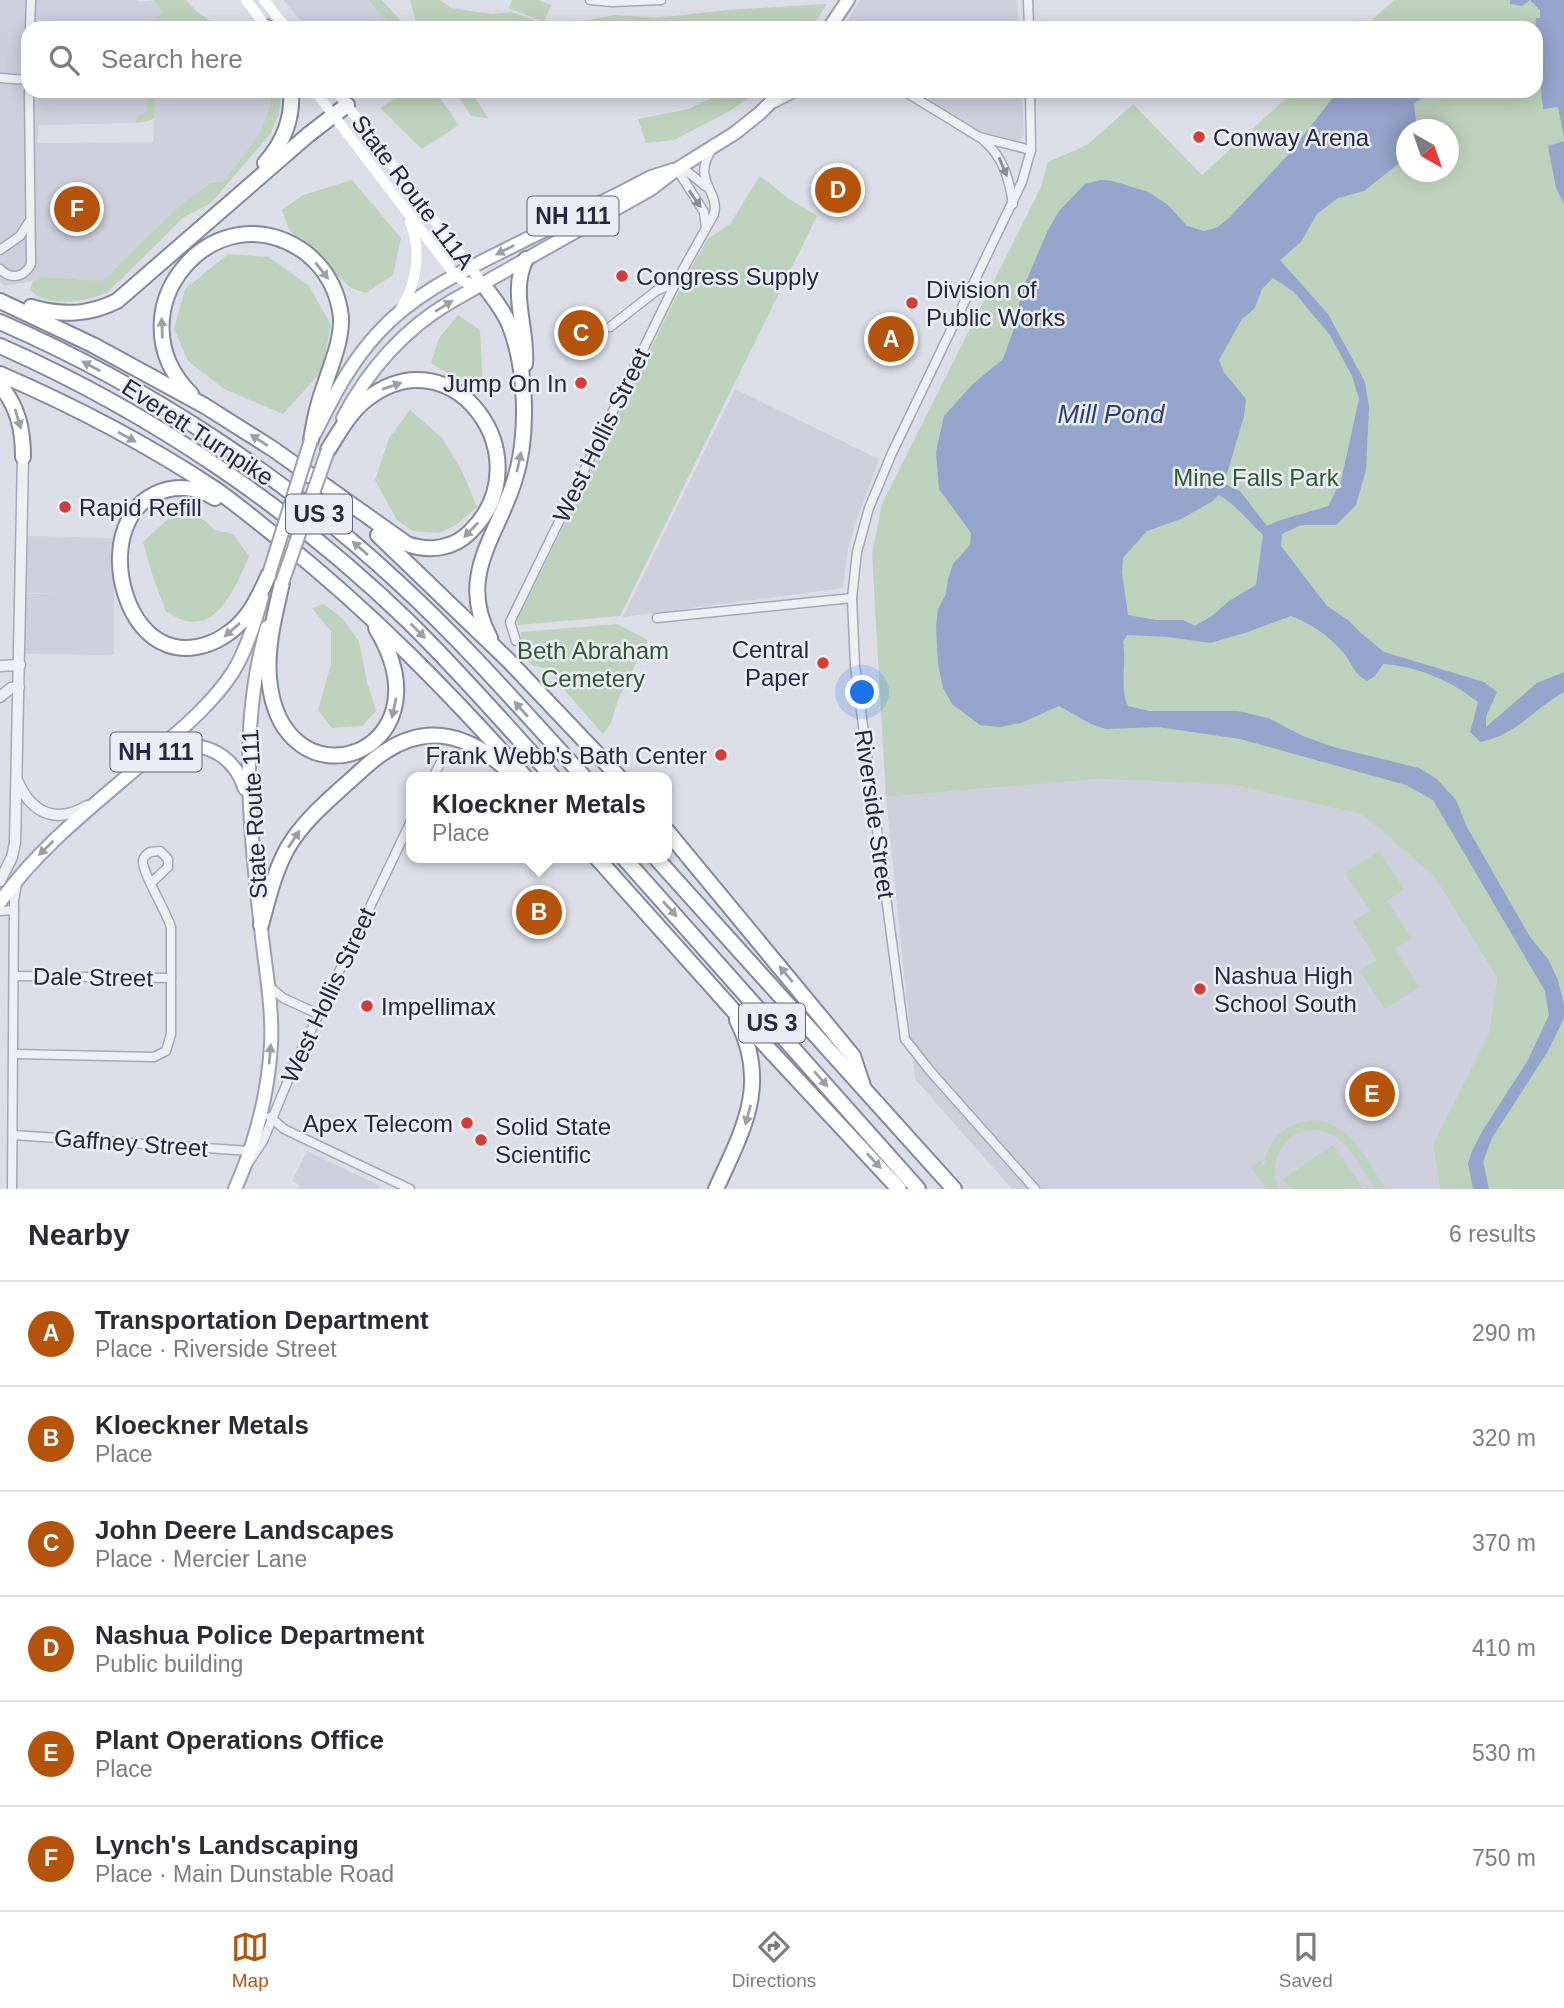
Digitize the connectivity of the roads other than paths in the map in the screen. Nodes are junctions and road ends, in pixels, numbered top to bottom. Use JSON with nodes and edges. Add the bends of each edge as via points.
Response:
{"nodes":[{"id":1,"x":31,"y":0,"type":"edge"},
{"id":2,"x":246,"y":0,"type":"edge"},
{"id":3,"x":264,"y":0,"type":"edge"},
{"id":4,"x":590,"y":0,"type":"edge"},
{"id":5,"x":661,"y":0,"type":"edge"},
{"id":6,"x":848,"y":0,"type":"edge"},
{"id":7,"x":1028,"y":0,"type":"edge"},
{"id":8,"x":30,"y":21,"type":"edge"},
{"id":9,"x":262,"y":21,"type":"edge"},
{"id":10,"x":280,"y":21,"type":"edge"},
{"id":11,"x":834,"y":21,"type":"edge"},
{"id":12,"x":1029,"y":21,"type":"edge"},
{"id":13,"x":0,"y":78,"type":"edge"},
{"id":14,"x":21,"y":80,"type":"edge"},
{"id":15,"x":29,"y":98,"type":"edge"},
{"id":16,"x":291,"y":98,"type":"edge"},
{"id":17,"x":320,"y":98,"type":"edge"},
{"id":18,"x":342,"y":98,"type":"edge"},
{"id":19,"x":775,"y":98,"type":"edge"},
{"id":20,"x":784,"y":98,"type":"edge"},
{"id":21,"x":915,"y":98,"type":"edge"},
{"id":22,"x":1030,"y":98,"type":"edge"},
{"id":23,"x":347,"y":105,"type":"junction"},
{"id":24,"x":766,"y":107,"type":"junction"},
{"id":25,"x":333,"y":115,"type":"junction"},
{"id":26,"x":979,"y":137,"type":"junction"},
{"id":27,"x":714,"y":147,"type":"junction"},
{"id":28,"x":1031,"y":150,"type":"junction"},
{"id":29,"x":677,"y":169,"type":"junction"},
{"id":30,"x":707,"y":188,"type":"junction"},
{"id":31,"x":399,"y":201,"type":"junction"},
{"id":32,"x":1013,"y":204,"type":"junction"},
{"id":33,"x":29,"y":222,"type":"junction"},
{"id":34,"x":705,"y":230,"type":"junction"},
{"id":35,"x":0,"y":250,"type":"edge"},
{"id":36,"x":526,"y":259,"type":"junction"},
{"id":37,"x":471,"y":267,"type":"junction"},
{"id":38,"x":0,"y":270,"type":"edge"},
{"id":39,"x":153,"y":271,"type":"junction"},
{"id":40,"x":455,"y":275,"type":"junction"},
{"id":41,"x":676,"y":282,"type":"junction"},
{"id":42,"x":483,"y":284,"type":"junction"},
{"id":43,"x":0,"y":299,"type":"edge"},
{"id":44,"x":397,"y":314,"type":"junction"},
{"id":45,"x":0,"y":322,"type":"edge"},
{"id":46,"x":610,"y":327,"type":"dead end"},
{"id":47,"x":0,"y":346,"type":"edge"},
{"id":48,"x":0,"y":374,"type":"edge"},
{"id":49,"x":0,"y":385,"type":"edge"},
{"id":50,"x":523,"y":397,"type":"junction"},
{"id":51,"x":205,"y":406,"type":"junction"},
{"id":52,"x":311,"y":440,"type":"junction"},
{"id":53,"x":328,"y":450,"type":"junction"},
{"id":54,"x":23,"y":457,"type":"joint"},
{"id":55,"x":311,"y":477,"type":"junction"},
{"id":56,"x":264,"y":527,"type":"junction"},
{"id":57,"x":270,"y":573,"type":"junction"},
{"id":58,"x":282,"y":583,"type":"junction"},
{"id":59,"x":852,"y":598,"type":"junction"},
{"id":60,"x":356,"y":603,"type":"junction"},
{"id":61,"x":657,"y":618,"type":"dead end"},
{"id":62,"x":516,"y":641,"type":"dead end"},
{"id":63,"x":509,"y":661,"type":"junction"},
{"id":64,"x":0,"y":666,"type":"edge"},
{"id":65,"x":20,"y":666,"type":"junction"},
{"id":66,"x":19,"y":687,"type":"junction"},
{"id":67,"x":0,"y":697,"type":"edge"},
{"id":68,"x":442,"y":760,"type":"dead end"},
{"id":69,"x":143,"y":763,"type":"junction"},
{"id":70,"x":436,"y":772,"type":"edge"},
{"id":71,"x":509,"y":772,"type":"edge"},
{"id":72,"x":520,"y":772,"type":"edge"},
{"id":73,"x":548,"y":772,"type":"edge"},
{"id":74,"x":579,"y":772,"type":"edge"},
{"id":75,"x":614,"y":772,"type":"edge"},
{"id":76,"x":17,"y":779,"type":"junction"},
{"id":77,"x":114,"y":788,"type":"junction"},
{"id":78,"x":252,"y":820,"type":"junction"},
{"id":79,"x":406,"y":831,"type":"edge"},
{"id":80,"x":672,"y":837,"type":"edge"},
{"id":81,"x":601,"y":863,"type":"edge"},
{"id":82,"x":628,"y":863,"type":"edge"},
{"id":83,"x":660,"y":863,"type":"edge"},
{"id":84,"x":23,"y":872,"type":"junction"},
{"id":85,"x":0,"y":881,"type":"edge"},
{"id":86,"x":151,"y":883,"type":"dead end"},
{"id":87,"x":0,"y":902,"type":"edge"},
{"id":88,"x":14,"y":910,"type":"junction"},
{"id":89,"x":0,"y":911,"type":"edge"},
{"id":90,"x":261,"y":925,"type":"junction"},
{"id":91,"x":14,"y":976,"type":"junction"},
{"id":92,"x":171,"y":978,"type":"junction"},
{"id":93,"x":268,"y":983,"type":"junction"},
{"id":94,"x":727,"y":1004,"type":"junction"},
{"id":95,"x":318,"y":1014,"type":"junction"},
{"id":96,"x":14,"y":1054,"type":"junction"},
{"id":97,"x":864,"y":1090,"type":"junction"},
{"id":98,"x":264,"y":1098,"type":"junction"},
{"id":99,"x":272,"y":1119,"type":"junction"},
{"id":100,"x":13,"y":1135,"type":"junction"},
{"id":101,"x":250,"y":1151,"type":"junction"},
{"id":102,"x":242,"y":1172,"type":"junction"},
{"id":103,"x":391,"y":1180,"type":"junction"},
{"id":104,"x":12,"y":1189,"type":"edge"},
{"id":105,"x":235,"y":1189,"type":"edge"},
{"id":106,"x":387,"y":1189,"type":"edge"},
{"id":107,"x":410,"y":1189,"type":"edge"},
{"id":108,"x":716,"y":1189,"type":"edge"},
{"id":109,"x":900,"y":1189,"type":"edge"},
{"id":110,"x":918,"y":1189,"type":"edge"},
{"id":111,"x":954,"y":1189,"type":"edge"},
{"id":112,"x":1035,"y":1189,"type":"edge"}],
"edges":[{"from":1,"to":8,"type":"street"},
{"from":2,"to":9,"type":"main road"},
{"from":3,"to":10,"type":"main road"},
{"from":4,"to":5,"type":"street"},
{"from":6,"to":11,"type":"main road"},
{"from":7,"to":12,"type":"street"},
{"from":13,"to":14,"type":"street"},
{"from":15,"to":33,"type":"street"},
{"from":16,"to":39,"type":"highway","via":[[289,121],[275,151]]},
{"from":17,"to":25,"type":"main road","name":"State Route 111A"},
{"from":18,"to":23,"type":"main road","name":"State Route 111A"},
{"from":19,"to":24,"type":"main road","number":"NH 111"},
{"from":20,"to":24,"type":"street"},
{"from":21,"to":26,"type":"street"},
{"from":22,"to":28,"type":"street","name":"Riverside Street"},
{"from":23,"to":25,"type":"highway"},
{"from":23,"to":37,"type":"main road","name":"State Route 111A"},
{"from":24,"to":27,"type":"main road","number":"NH 111"},
{"from":25,"to":31,"type":"main road","name":"State Route 111A"},
{"from":25,"to":39,"type":"highway"},
{"from":26,"to":28,"type":"street"},
{"from":26,"to":32,"type":"street","one_way":true,"via":[[1001,161]]},
{"from":27,"to":29,"type":"main road","number":"NH 111"},
{"from":27,"to":30,"type":"street","name":"West Hollis Street","via":[[705,164]]},
{"from":28,"to":32,"type":"street","name":"Riverside Street"},
{"from":29,"to":30,"type":"street","via":[[692,174]]},
{"from":29,"to":34,"type":"street","one_way":true,"via":[[704,212]]},
{"from":29,"to":36,"type":"main road","name":"State Route 111","number":"NH 111","via":[[651,189]]},
{"from":29,"to":37,"type":"main road","number":"NH 111","one_way":true,"via":[[651,177]]},
{"from":30,"to":34,"type":"street","name":"West Hollis Street","via":[[716,207]]},
{"from":31,"to":40,"type":"main road","name":"State Route 111A"},
{"from":31,"to":44,"type":"main road","via":[[415,233],[417,254],[415,277]]},
{"from":32,"to":59,"type":"street","name":"Riverside Street","via":[[869,508],[857,552]]},
{"from":33,"to":35,"type":"street","via":[[20,236]]},
{"from":33,"to":38,"type":"street","via":[[28,269],[14,277]]},
{"from":34,"to":41,"type":"street","name":"West Hollis Street"},
{"from":36,"to":42,"type":"main road","name":"State Route 111","number":"NH 111"},
{"from":36,"to":50,"type":"highway","via":[[518,282],[526,340]]},
{"from":37,"to":40,"type":"main road","number":"NH 111"},
{"from":37,"to":42,"type":"main road","name":"State Route 111A"},
{"from":39,"to":43,"type":"highway","via":[[117,301],[81,313],[62,314]]},
{"from":40,"to":42,"type":"main road","name":"State Route 111A","via":[[468,284]]},
{"from":40,"to":44,"type":"main road","number":"NH 111"},
{"from":41,"to":46,"type":"street","via":[[656,290]]},
{"from":41,"to":62,"type":"street","name":"West Hollis Street","via":[[510,622]]},
{"from":42,"to":50,"type":"highway","via":[[512,333]]},
{"from":53,"to":42,"type":"main road","name":"State Route 111","number":"NH 111","one_way":true,"via":[[357,393],[389,351],[431,314]]},
{"from":43,"to":51,"type":"highway"},
{"from":44,"to":52,"type":"main road","number":"NH 111","via":[[353,364]]},
{"from":74,"to":45,"type":"highway","name":"Everett Turnpike","number":"US 3","one_way":true,"via":[[431,613],[311,508],[165,407]]},
{"from":47,"to":73,"type":"highway","name":"Everett Turnpike","number":"US 3","one_way":true,"via":[[69,378],[155,427],[294,523],[415,628]]},
{"from":48,"to":56,"type":"highway","one_way":true,"via":[[156,453]]},
{"from":49,"to":54,"type":"highway","one_way":true,"via":[[19,418]]},
{"from":63,"to":50,"type":"highway","one_way":true,"via":[[485,628],[477,583],[483,555],[519,463]]},
{"from":51,"to":52,"type":"highway","one_way":true,"via":[[178,380],[164,348],[161,314],[169,288],[189,260],[209,245],[248,235],[278,239],[299,248],[317,264],[331,282],[339,304],[340,335]]},
{"from":55,"to":51,"type":"highway","one_way":true},
{"from":52,"to":57,"type":"main road","number":"NH 111","bridge":true},
{"from":53,"to":55,"type":"highway","one_way":true,"via":[[355,411],[377,392],[404,382],[434,383],[460,393],[483,416],[496,447],[496,483],[489,505],[470,533],[451,545],[428,549],[401,542]]},
{"from":53,"to":58,"type":"main road","name":"State Route 111","number":"NH 111","bridge":true},
{"from":54,"to":65,"type":"street"},
{"from":55,"to":63,"type":"highway","via":[[374,530]]},
{"from":57,"to":56,"type":"highway","one_way":true,"via":[[254,605],[235,628],[213,643],[190,649],[167,644],[146,631],[132,610],[121,576],[121,544],[129,518],[145,500],[162,491],[198,490]]},
{"from":56,"to":60,"type":"highway"},
{"from":57,"to":69,"type":"main road","number":"NH 111","via":[[251,633],[228,680],[200,713]]},
{"from":60,"to":58,"type":"highway","one_way":true,"via":[[387,647],[395,673],[395,706],[387,728],[371,745],[349,754],[326,755],[290,734],[271,693],[269,656]]},
{"from":58,"to":78,"type":"main road","name":"State Route 111","number":"NH 111","via":[[264,637],[252,696],[248,742]]},
{"from":59,"to":61,"type":"street"},
{"from":59,"to":112,"type":"street","name":"Riverside Street","via":[[857,679],[905,1039]]},
{"from":60,"to":72,"type":"highway","via":[[441,685]]},
{"from":63,"to":75,"type":"highway"},
{"from":64,"to":65,"type":"street"},
{"from":65,"to":66,"type":"street"},
{"from":66,"to":67,"type":"street"},
{"from":66,"to":76,"type":"street"},
{"from":68,"to":70,"type":"street"},
{"from":69,"to":77,"type":"main road","number":"NH 111"},
{"from":69,"to":78,"type":"main road","via":[[180,746],[216,751],[240,775]]},
{"from":90,"to":71,"type":"highway","one_way":true,"via":[[275,874],[299,832],[319,808],[389,748],[423,736],[458,738],[485,751]]},
{"from":76,"to":77,"type":"street","via":[[33,804],[57,815],[79,811]]},
{"from":76,"to":85,"type":"street","via":[[14,850]]},
{"from":77,"to":84,"type":"main road","number":"NH 111","one_way":true},
{"from":78,"to":90,"type":"main road","name":"State Route 111","number":"NH 111"},
{"from":79,"to":95,"type":"street","name":"West Hollis Street"},
{"from":97,"to":80,"type":"highway","one_way":true,"via":[[853,1056]]},
{"from":81,"to":94,"type":"highway"},
{"from":82,"to":110,"type":"highway","number":"US 3","one_way":true},
{"from":83,"to":97,"type":"highway","number":"US 3"},
{"from":84,"to":87,"type":"main road","number":"NH 111"},
{"from":84,"to":88,"type":"street"},
{"from":86,"to":92,"type":"street","via":[[171,928]]},
{"from":88,"to":89,"type":"street"},
{"from":88,"to":91,"type":"street"},
{"from":90,"to":93,"type":"main road","name":"State Route 111","number":"NH 111"},
{"from":91,"to":92,"type":"street","name":"Dale Street"},
{"from":91,"to":96,"type":"street"},
{"from":92,"to":96,"type":"street","via":[[171,1034],[162,1055]]},
{"from":93,"to":95,"type":"street","via":[[280,996]]},
{"from":98,"to":93,"type":"main road","name":"State Route 111","number":"NH 111","one_way":true,"via":[[271,1041]]},
{"from":94,"to":108,"type":"highway","one_way":true,"via":[[749,1052],[752,1097],[746,1124]]},
{"from":94,"to":109,"type":"highway","one_way":true},
{"from":95,"to":99,"type":"street","name":"West Hollis Street"},
{"from":96,"to":100,"type":"street"},
{"from":97,"to":111,"type":"highway","number":"US 3"},
{"from":98,"to":99,"type":"street"},
{"from":98,"to":101,"type":"main road","name":"State Route 111","number":"NH 111"},
{"from":99,"to":102,"type":"street","name":"West Hollis Street"},
{"from":99,"to":103,"type":"street"},
{"from":100,"to":101,"type":"street","name":"Gaffney Street"},
{"from":100,"to":104,"type":"street"},
{"from":101,"to":102,"type":"main road","name":"State Route 111","number":"NH 111"},
{"from":102,"to":105,"type":"main road","name":"West Hollis Street","number":"NH 111"},
{"from":103,"to":106,"type":"street"},
{"from":103,"to":107,"type":"street"}]}
